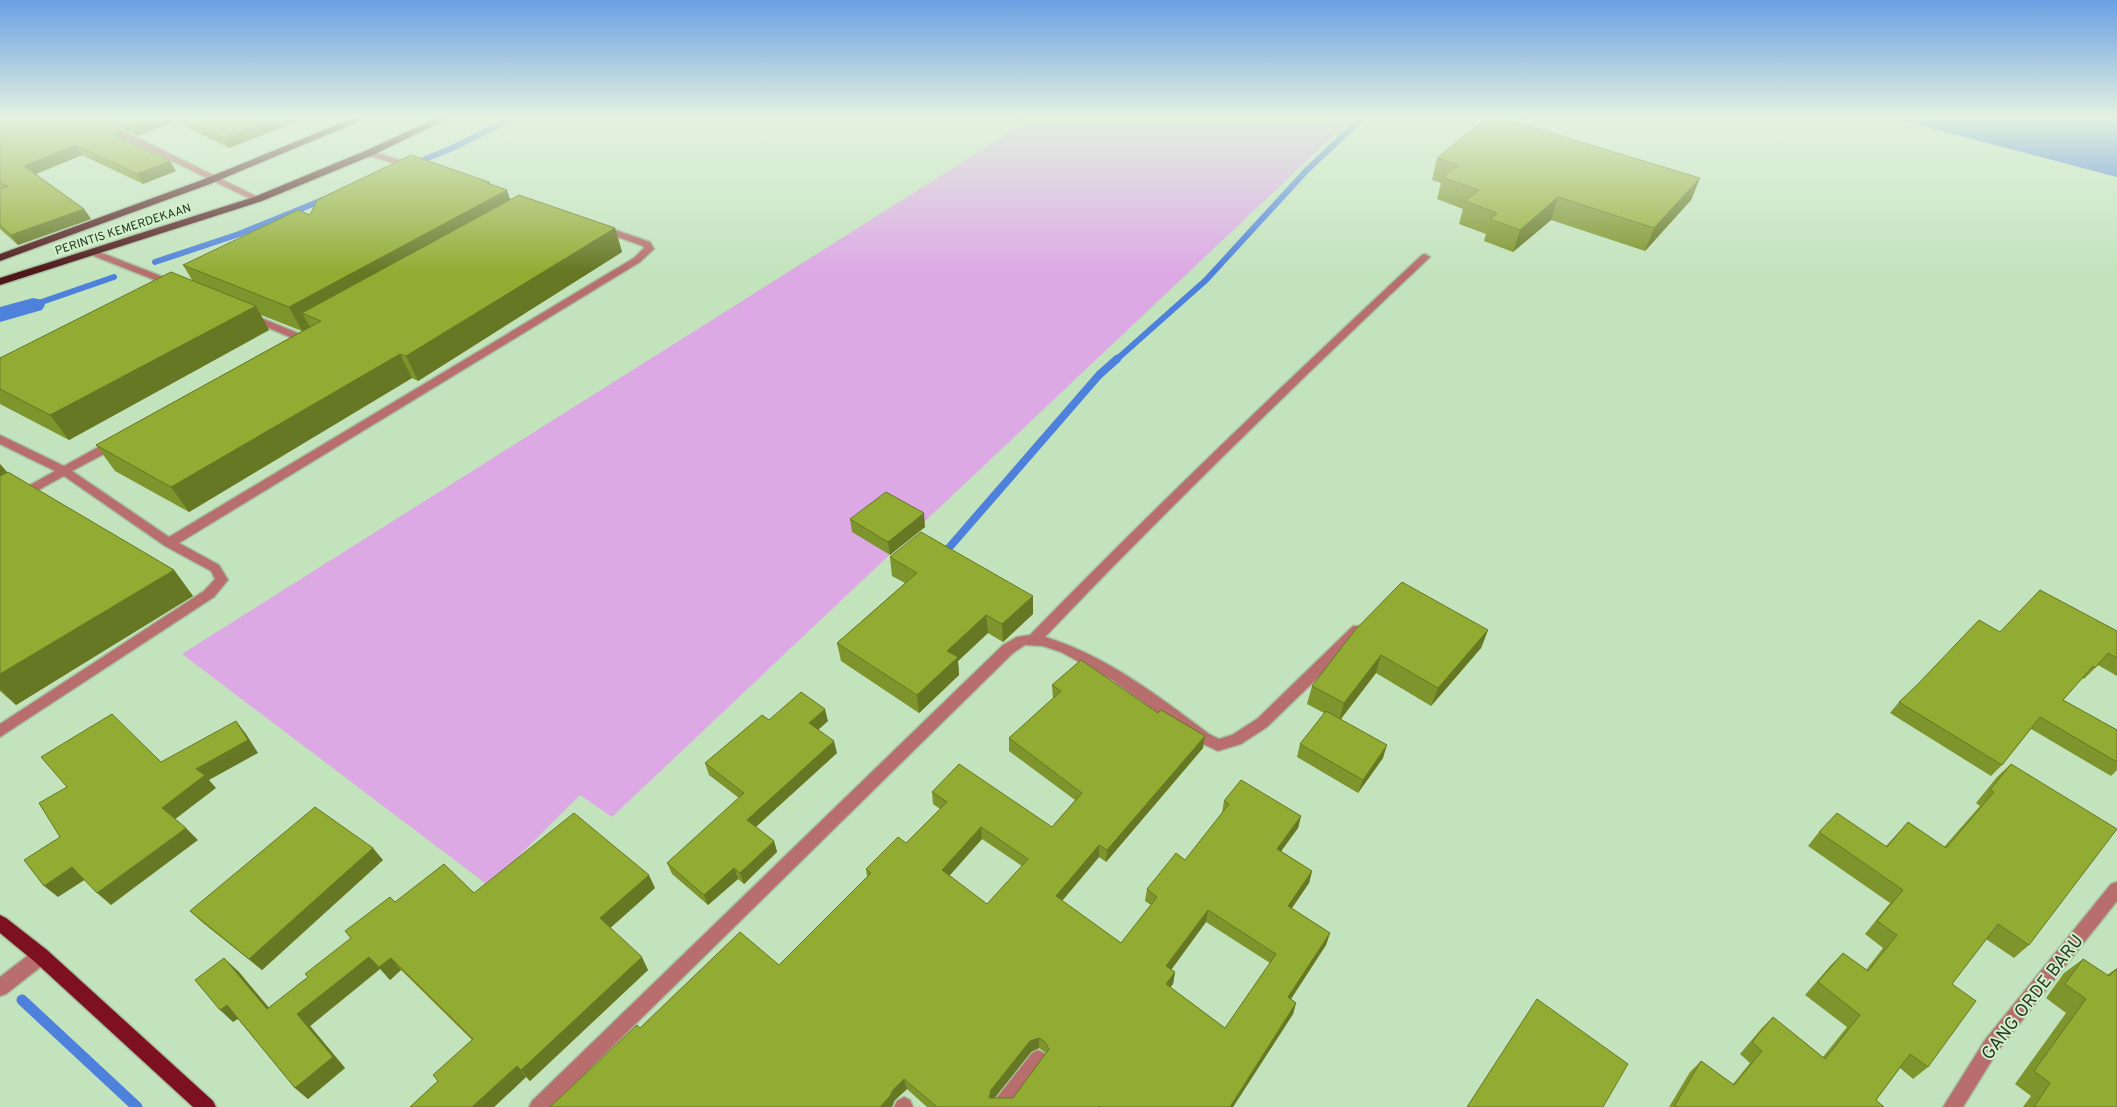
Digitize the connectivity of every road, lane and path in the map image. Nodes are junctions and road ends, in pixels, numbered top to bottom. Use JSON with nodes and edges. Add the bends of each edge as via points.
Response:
{"nodes":[{"id":1,"x":195,"y":169,"type":"edge"},
{"id":2,"x":237,"y":169,"type":"edge"},
{"id":3,"x":330,"y":169,"type":"edge"},
{"id":4,"x":422,"y":169,"type":"edge"},
{"id":5,"x":414,"y":173,"type":"edge"},
{"id":6,"x":214,"y":178,"type":"junction"},
{"id":7,"x":258,"y":198,"type":"junction"},
{"id":8,"x":592,"y":225,"type":"edge"},
{"id":9,"x":92,"y":252,"type":"junction"},
{"id":10,"x":1426,"y":257,"type":"dead end"},
{"id":11,"x":0,"y":258,"type":"edge"},
{"id":12,"x":0,"y":282,"type":"edge"},
{"id":13,"x":172,"y":292,"type":"edge"},
{"id":14,"x":241,"y":313,"type":"edge"},
{"id":15,"x":301,"y":338,"type":"edge"},
{"id":16,"x":124,"y":438,"type":"edge"},
{"id":17,"x":0,"y":440,"type":"edge"},
{"id":18,"x":64,"y":471,"type":"junction"},
{"id":19,"x":0,"y":507,"type":"edge"},
{"id":20,"x":169,"y":543,"type":"junction"},
{"id":21,"x":1365,"y":622,"type":"edge"},
{"id":22,"x":1034,"y":640,"type":"junction"},
{"id":23,"x":2,"y":727,"type":"edge"},
{"id":24,"x":2117,"y":889,"type":"edge"},
{"id":25,"x":0,"y":923,"type":"edge"},
{"id":26,"x":42,"y":956,"type":"junction"},
{"id":27,"x":0,"y":988,"type":"edge"},
{"id":28,"x":1038,"y":1059,"type":"dead end"},
{"id":29,"x":207,"y":1107,"type":"edge"},
{"id":30,"x":538,"y":1107,"type":"edge"},
{"id":31,"x":1000,"y":1107,"type":"edge"},
{"id":32,"x":1952,"y":1107,"type":"edge"}],
"edges":[{"from":1,"to":6,"type":"street"},
{"from":2,"to":6,"type":"highway"},
{"from":3,"to":7,"type":"highway","name":"PERINTIS KEMERDEKAAN"},
{"from":4,"to":5,"type":"street"},
{"from":6,"to":7,"type":"street"},
{"from":6,"to":11,"type":"highway"},
{"from":7,"to":9,"type":"highway","name":"PERINTIS KEMERDEKAAN"},
{"from":8,"to":20,"type":"street","via":[[647,244],[649,249],[637,260]]},
{"from":9,"to":12,"type":"highway","name":"PERINTIS KEMERDEKAAN"},
{"from":9,"to":13,"type":"street","via":[[180,288]]},
{"from":10,"to":22,"type":"street","via":[[1156,514]]},
{"from":14,"to":15,"type":"street"},
{"from":16,"to":18,"type":"street"},
{"from":17,"to":18,"type":"street"},
{"from":18,"to":19,"type":"street"},
{"from":18,"to":20,"type":"street"},
{"from":20,"to":23,"type":"street","via":[[216,568],[222,580],[209,594]]},
{"from":21,"to":22,"type":"street","via":[[1262,723],[1236,740],[1218,746],[1127,681],[1072,651]]},
{"from":22,"to":30,"type":"street","via":[[1024,640],[1008,649]]},
{"from":24,"to":32,"type":"street","name":"GANG ORDE BARU","via":[[1991,1046]]},
{"from":25,"to":26,"type":"main road"},
{"from":26,"to":27,"type":"street"},
{"from":26,"to":29,"type":"main road"},
{"from":28,"to":31,"type":"street"}]}
